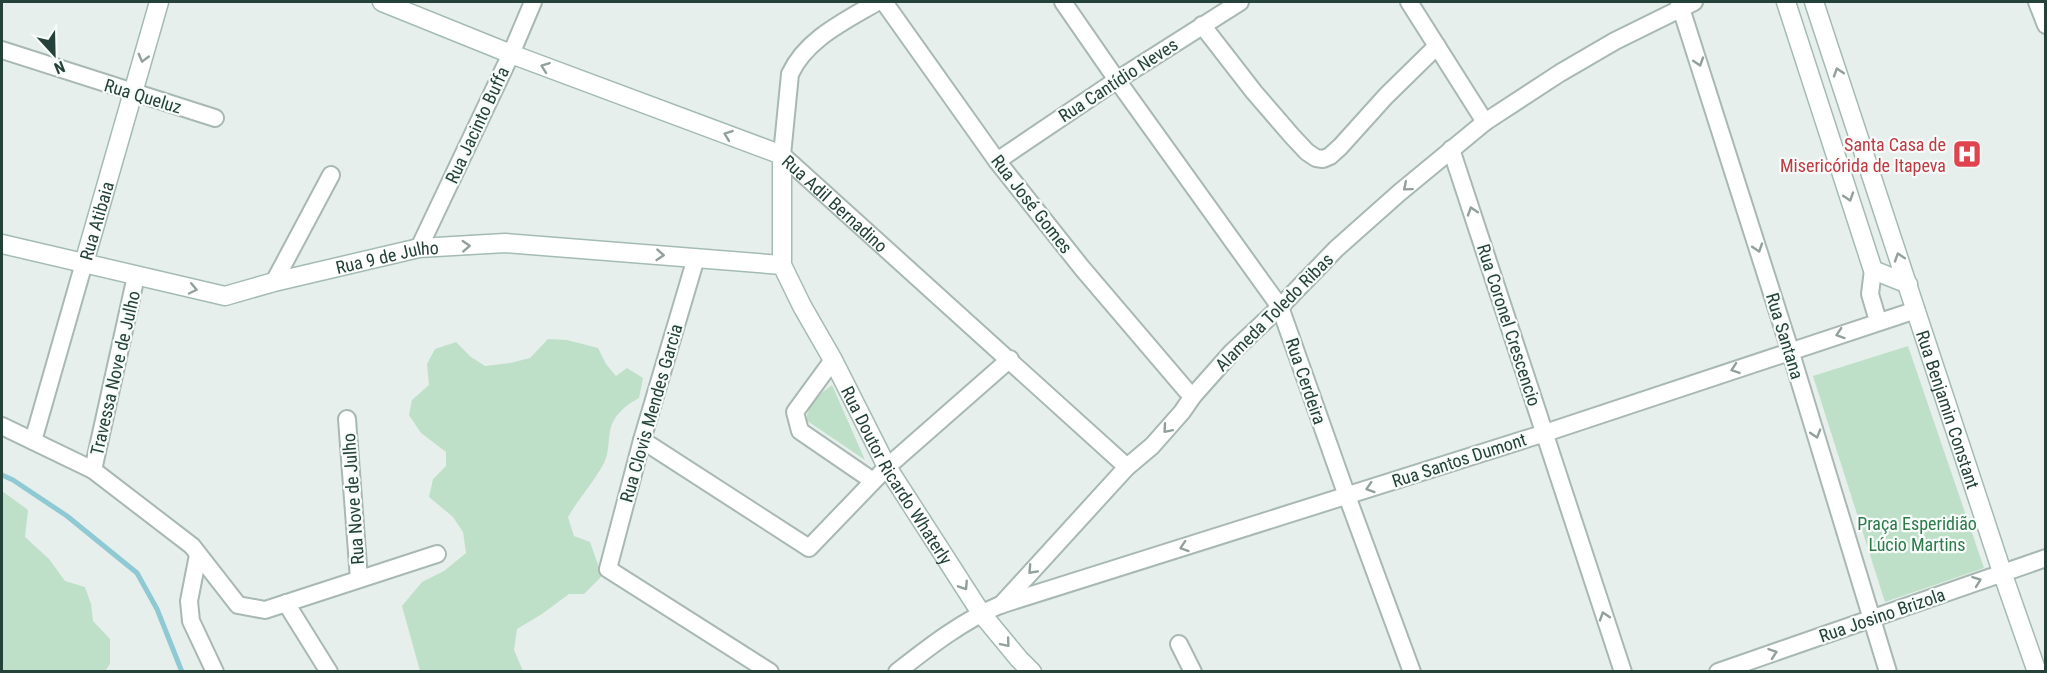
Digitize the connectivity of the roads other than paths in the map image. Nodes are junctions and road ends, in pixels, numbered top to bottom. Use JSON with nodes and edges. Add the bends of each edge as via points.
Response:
{"nodes":[{"id":1,"x":159,"y":2,"type":"edge"},
{"id":2,"x":382,"y":2,"type":"edge"},
{"id":3,"x":533,"y":2,"type":"edge"},
{"id":4,"x":877,"y":2,"type":"edge"},
{"id":5,"x":884,"y":2,"type":"edge"},
{"id":6,"x":1063,"y":2,"type":"edge"},
{"id":7,"x":1240,"y":2,"type":"edge"},
{"id":8,"x":1409,"y":2,"type":"edge"},
{"id":9,"x":1786,"y":2,"type":"edge"},
{"id":10,"x":1814,"y":2,"type":"edge"},
{"id":11,"x":2037,"y":2,"type":"edge"},
{"id":12,"x":1685,"y":3,"type":"edge"},
{"id":13,"x":1202,"y":25,"type":"junction"},
{"id":14,"x":2046,"y":25,"type":"edge"},
{"id":15,"x":1437,"y":46,"type":"junction"},
{"id":16,"x":2,"y":50,"type":"edge"},
{"id":17,"x":511,"y":54,"type":"junction"},
{"id":18,"x":1117,"y":80,"type":"junction"},
{"id":19,"x":134,"y":94,"type":"junction"},
{"id":20,"x":215,"y":118,"type":"dead end"},
{"id":21,"x":1485,"y":122,"type":"junction"},
{"id":22,"x":1451,"y":149,"type":"junction"},
{"id":23,"x":782,"y":155,"type":"junction"},
{"id":24,"x":997,"y":161,"type":"junction"},
{"id":25,"x":331,"y":175,"type":"dead end"},
{"id":26,"x":2,"y":244,"type":"edge"},
{"id":27,"x":419,"y":248,"type":"junction"},
{"id":28,"x":696,"y":258,"type":"junction"},
{"id":29,"x":84,"y":263,"type":"junction"},
{"id":30,"x":782,"y":265,"type":"junction"},
{"id":31,"x":1873,"y":270,"type":"junction"},
{"id":32,"x":136,"y":276,"type":"junction"},
{"id":33,"x":274,"y":282,"type":"junction"},
{"id":34,"x":1908,"y":284,"type":"junction"},
{"id":35,"x":1280,"y":307,"type":"junction"},
{"id":36,"x":1916,"y":309,"type":"junction"},
{"id":37,"x":1878,"y":321,"type":"junction"},
{"id":38,"x":1790,"y":350,"type":"junction"},
{"id":39,"x":1010,"y":359,"type":"junction"},
{"id":40,"x":833,"y":360,"type":"junction"},
{"id":41,"x":1193,"y":396,"type":"junction"},
{"id":42,"x":347,"y":419,"type":"dead end"},
{"id":43,"x":2,"y":426,"type":"edge"},
{"id":44,"x":1545,"y":433,"type":"junction"},
{"id":45,"x":642,"y":440,"type":"junction"},
{"id":46,"x":33,"y":441,"type":"junction"},
{"id":47,"x":887,"y":467,"type":"junction"},
{"id":48,"x":1127,"y":467,"type":"junction"},
{"id":49,"x":93,"y":470,"type":"junction"},
{"id":50,"x":873,"y":481,"type":"junction"},
{"id":51,"x":1347,"y":496,"type":"junction"},
{"id":52,"x":437,"y":554,"type":"dead end"},
{"id":53,"x":198,"y":555,"type":"junction"},
{"id":54,"x":2046,"y":558,"type":"edge"},
{"id":55,"x":2002,"y":572,"type":"junction"},
{"id":56,"x":359,"y":579,"type":"junction"},
{"id":57,"x":286,"y":603,"type":"junction"},
{"id":58,"x":1000,"y":605,"type":"junction"},
{"id":59,"x":981,"y":613,"type":"junction"},
{"id":60,"x":1872,"y":619,"type":"junction"},
{"id":61,"x":1179,"y":644,"type":"dead end"},
{"id":62,"x":215,"y":672,"type":"edge"},
{"id":63,"x":329,"y":672,"type":"edge"},
{"id":64,"x":770,"y":672,"type":"edge"},
{"id":65,"x":897,"y":672,"type":"edge"},
{"id":66,"x":1032,"y":672,"type":"edge"},
{"id":67,"x":1193,"y":672,"type":"edge"},
{"id":68,"x":1412,"y":672,"type":"edge"},
{"id":69,"x":1623,"y":672,"type":"edge"},
{"id":70,"x":1718,"y":672,"type":"edge"},
{"id":71,"x":1888,"y":672,"type":"edge"},
{"id":72,"x":2037,"y":672,"type":"edge"}],
"edges":[{"from":1,"to":19,"type":"main road","name":"Rua Atibaia","one_way":true},
{"from":2,"to":17,"type":"main road","name":"Rua Adil Bernadino"},
{"from":3,"to":17,"type":"street","name":"Rua Jacinto Buffa"},
{"from":4,"to":23,"type":"street","via":[[832,29],[795,63],[790,74]]},
{"from":5,"to":24,"type":"street","name":"Rua José Gomes"},
{"from":6,"to":18,"type":"street","name":"Rua Cerdeira"},
{"from":7,"to":13,"type":"street","name":"Rua Cantídio Neves"},
{"from":8,"to":15,"type":"street"},
{"from":9,"to":31,"type":"main road","one_way":true},
{"from":34,"to":10,"type":"main road","name":"Rua Benjamin Constant","one_way":true},
{"from":11,"to":14,"type":"street"},
{"from":12,"to":21,"type":"street","name":"Alameda Toledo Ribas","via":[[1587,57]]},
{"from":12,"to":38,"type":"street","name":"Rua Santana","one_way":true},
{"from":13,"to":15,"type":"street","via":[[1292,136],[1307,152],[1323,159],[1340,147]]},
{"from":13,"to":18,"type":"street","name":"Rua Cantídio Neves"},
{"from":15,"to":21,"type":"street"},
{"from":16,"to":19,"type":"street","name":"Rua Queluz"},
{"from":23,"to":17,"type":"main road","name":"Rua Adil Bernadino","one_way":true},
{"from":17,"to":27,"type":"street","name":"Rua Jacinto Buffa"},
{"from":18,"to":24,"type":"street","name":"Rua Cantídio Neves"},
{"from":18,"to":35,"type":"street","name":"Rua Cerdeira"},
{"from":19,"to":20,"type":"street","name":"Rua Queluz"},
{"from":19,"to":29,"type":"main road","name":"Rua Atibaia"},
{"from":21,"to":22,"type":"street","name":"Alameda Toledo Ribas"},
{"from":22,"to":35,"type":"street","name":"Alameda Toledo Ribas","one_way":true,"via":[[1336,249]]},
{"from":44,"to":22,"type":"street","name":"Rua Coronel Crescencio","one_way":true},
{"from":23,"to":30,"type":"main road"},
{"from":23,"to":39,"type":"street","name":"Rua Adil Bernadino"},
{"from":24,"to":41,"type":"street","name":"Rua José Gomes","via":[[1082,268]]},
{"from":25,"to":33,"type":"street"},
{"from":26,"to":29,"type":"main road","name":"Rua 9 de Julho"},
{"from":27,"to":28,"type":"main road","name":"Rua 9 de Julho","one_way":true,"via":[[505,243]]},
{"from":27,"to":33,"type":"main road","name":"Rua 9 de Julho"},
{"from":28,"to":30,"type":"main road","name":"Rua 9 de Julho"},
{"from":28,"to":45,"type":"street","name":"Rua Clovis Mendes Garcia"},
{"from":29,"to":32,"type":"main road","name":"Rua 9 de Julho"},
{"from":29,"to":46,"type":"street","name":"Rua Atibaia"},
{"from":30,"to":40,"type":"main road","name":"Rua Doutor Ricardo Whaterly"},
{"from":31,"to":34,"type":"main road"},
{"from":31,"to":37,"type":"street","via":[[1870,294]]},
{"from":32,"to":33,"type":"main road","name":"Rua 9 de Julho","one_way":true,"via":[[225,296]]},
{"from":32,"to":49,"type":"street","name":"Travessa Nove de Julho"},
{"from":34,"to":36,"type":"main road","name":"Rua Benjamin Constant"},
{"from":35,"to":41,"type":"street","name":"Alameda Toledo Ribas"},
{"from":35,"to":51,"type":"street","name":"Rua Cerdeira"},
{"from":36,"to":37,"type":"street","name":"Rua Santos Dumont"},
{"from":36,"to":55,"type":"main road","name":"Rua Benjamin Constant"},
{"from":37,"to":38,"type":"street","name":"Rua Santos Dumont","one_way":true},
{"from":38,"to":44,"type":"street","name":"Rua Santos Dumont","one_way":true},
{"from":38,"to":60,"type":"street","name":"Rua Santana","one_way":true},
{"from":39,"to":47,"type":"street"},
{"from":39,"to":48,"type":"street","name":"Rua Adil Bernadino"},
{"from":40,"to":47,"type":"main road","name":"Rua Doutor Ricardo Whaterly"},
{"from":40,"to":50,"type":"street","via":[[795,412],[800,431]]},
{"from":41,"to":48,"type":"street","name":"Alameda Toledo Ribas","one_way":true,"via":[[1152,446]]},
{"from":42,"to":56,"type":"street","name":"Rua Nove de Julho"},
{"from":43,"to":46,"type":"street"},
{"from":44,"to":51,"type":"street","name":"Rua Santos Dumont","one_way":true},
{"from":69,"to":44,"type":"street","name":"Rua Coronel Crescencio","one_way":true},
{"from":45,"to":50,"type":"street","via":[[809,548]]},
{"from":45,"to":64,"type":"street","name":"Rua Clovis Mendes Garcia","via":[[608,569]]},
{"from":46,"to":49,"type":"street"},
{"from":47,"to":50,"type":"street"},
{"from":47,"to":59,"type":"main road","name":"Rua Doutor Ricardo Whaterly","one_way":true},
{"from":48,"to":58,"type":"street","name":"Alameda Toledo Ribas","one_way":true},
{"from":49,"to":53,"type":"street","via":[[192,546]]},
{"from":51,"to":58,"type":"street","name":"Rua Santos Dumont","one_way":true},
{"from":51,"to":68,"type":"street","name":"Rua Cerdeira"},
{"from":52,"to":56,"type":"street"},
{"from":53,"to":57,"type":"street","via":[[238,605],[265,610]]},
{"from":53,"to":62,"type":"street","via":[[189,601],[191,621]]},
{"from":54,"to":55,"type":"street","name":"Rua Josino Brizola"},
{"from":60,"to":55,"type":"street","name":"Rua Josino Brizola","one_way":true},
{"from":55,"to":72,"type":"main road","name":"Rua Benjamin Constant"},
{"from":56,"to":57,"type":"street"},
{"from":57,"to":63,"type":"street"},
{"from":58,"to":59,"type":"street","name":"Alameda Toledo Ribas"},
{"from":59,"to":65,"type":"street","name":"Alameda Toledo Ribas"},
{"from":59,"to":66,"type":"main road","name":"Rua Doutor Ricardo Whaterly","one_way":true},
{"from":70,"to":60,"type":"street","name":"Rua Josino Brizola","one_way":true},
{"from":60,"to":71,"type":"street","name":"Rua Santana"},
{"from":61,"to":67,"type":"street"}]}
